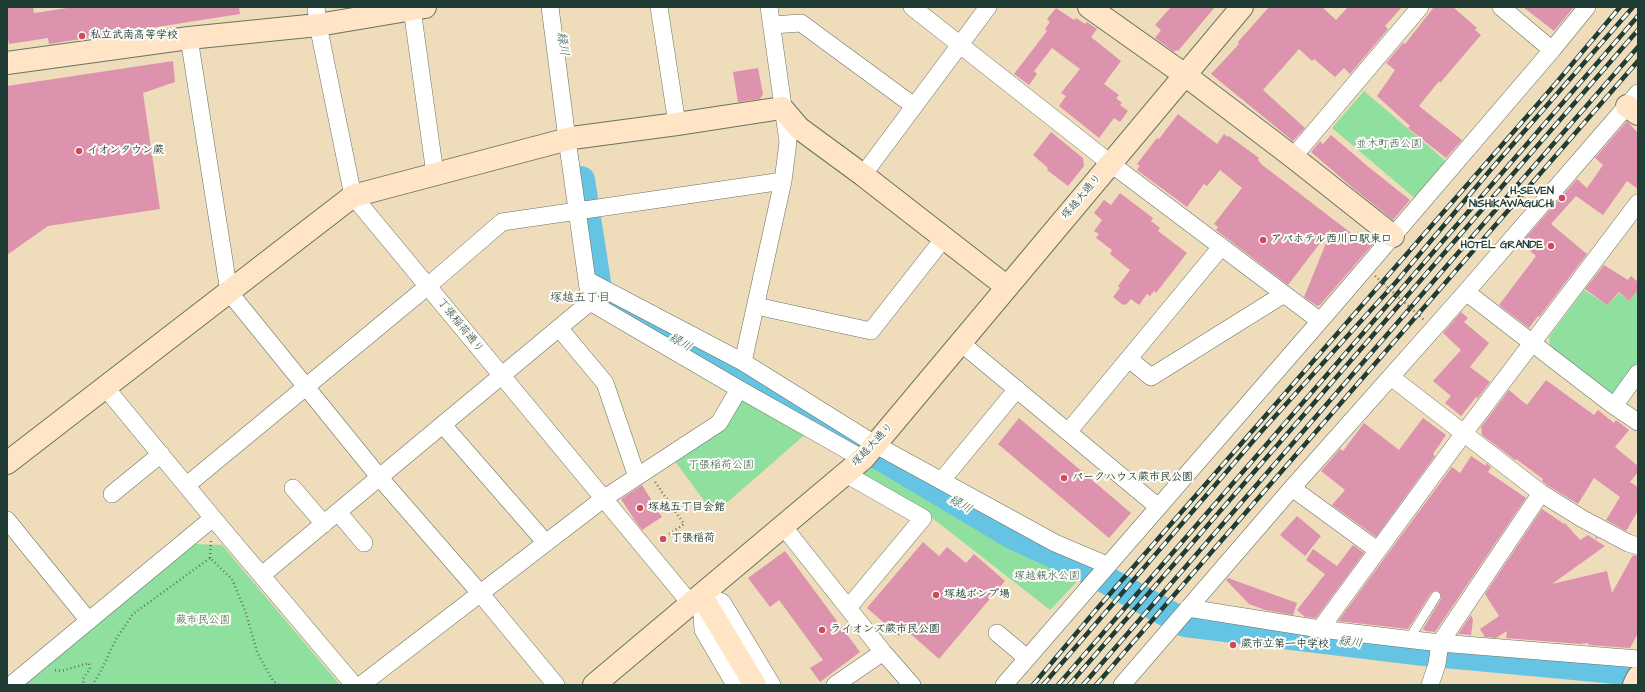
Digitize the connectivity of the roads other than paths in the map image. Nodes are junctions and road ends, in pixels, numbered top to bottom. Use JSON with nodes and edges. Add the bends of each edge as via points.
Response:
{"nodes":[{"id":1,"x":550,"y":7,"type":"edge"},
{"id":2,"x":659,"y":7,"type":"edge"},
{"id":3,"x":768,"y":7,"type":"edge"},
{"id":4,"x":912,"y":7,"type":"edge"},
{"id":5,"x":988,"y":7,"type":"edge"},
{"id":6,"x":1242,"y":7,"type":"edge"},
{"id":7,"x":1420,"y":7,"type":"edge"},
{"id":8,"x":1501,"y":7,"type":"edge"},
{"id":9,"x":1587,"y":7,"type":"edge"},
{"id":10,"x":418,"y":8,"type":"edge"},
{"id":11,"x":1097,"y":9,"type":"edge"},
{"id":12,"x":317,"y":16,"type":"edge"},
{"id":13,"x":772,"y":25,"type":"junction"},
{"id":14,"x":189,"y":38,"type":"junction"},
{"id":15,"x":961,"y":44,"type":"junction"},
{"id":16,"x":1552,"y":50,"type":"junction"},
{"id":17,"x":7,"y":63,"type":"edge"},
{"id":18,"x":1185,"y":75,"type":"junction"},
{"id":19,"x":1634,"y":104,"type":"edge"},
{"id":20,"x":914,"y":106,"type":"junction"},
{"id":21,"x":782,"y":108,"type":"junction"},
{"id":22,"x":677,"y":124,"type":"junction"},
{"id":23,"x":575,"y":137,"type":"junction"},
{"id":24,"x":1294,"y":157,"type":"junction"},
{"id":25,"x":1110,"y":163,"type":"junction"},
{"id":26,"x":435,"y":174,"type":"junction"},
{"id":27,"x":863,"y":175,"type":"junction"},
{"id":28,"x":783,"y":181,"type":"junction"},
{"id":29,"x":353,"y":196,"type":"junction"},
{"id":30,"x":1638,"y":203,"type":"edge"},
{"id":31,"x":583,"y":211,"type":"junction"},
{"id":32,"x":1393,"y":236,"type":"junction"},
{"id":33,"x":944,"y":238,"type":"junction"},
{"id":34,"x":1221,"y":247,"type":"junction"},
{"id":35,"x":588,"y":281,"type":"junction"},
{"id":36,"x":428,"y":286,"type":"junction"},
{"id":37,"x":1007,"y":286,"type":"junction"},
{"id":38,"x":229,"y":292,"type":"junction"},
{"id":39,"x":1466,"y":292,"type":"junction"},
{"id":40,"x":1284,"y":294,"type":"junction"},
{"id":41,"x":590,"y":302,"type":"junction"},
{"id":42,"x":756,"y":306,"type":"junction"},
{"id":43,"x":1320,"y":321,"type":"junction"},
{"id":44,"x":559,"y":328,"type":"junction"},
{"id":45,"x":960,"y":343,"type":"junction"},
{"id":46,"x":1531,"y":344,"type":"junction"},
{"id":47,"x":1129,"y":359,"type":"junction"},
{"id":48,"x":743,"y":362,"type":"junction"},
{"id":49,"x":1638,"y":373,"type":"edge"},
{"id":50,"x":502,"y":376,"type":"junction"},
{"id":51,"x":1391,"y":377,"type":"junction"},
{"id":52,"x":305,"y":386,"type":"junction"},
{"id":53,"x":105,"y":387,"type":"junction"},
{"id":54,"x":739,"y":389,"type":"junction"},
{"id":55,"x":1017,"y":389,"type":"junction"},
{"id":56,"x":1614,"y":406,"type":"junction"},
{"id":57,"x":1638,"y":422,"type":"edge"},
{"id":58,"x":443,"y":425,"type":"junction"},
{"id":59,"x":1068,"y":432,"type":"junction"},
{"id":60,"x":1464,"y":433,"type":"junction"},
{"id":61,"x":870,"y":452,"type":"junction"},
{"id":62,"x":161,"y":454,"type":"junction"},
{"id":63,"x":7,"y":463,"type":"edge"},
{"id":64,"x":642,"y":474,"type":"junction"},
{"id":65,"x":846,"y":474,"type":"junction"},
{"id":66,"x":380,"y":478,"type":"junction"},
{"id":67,"x":942,"y":480,"type":"junction"},
{"id":68,"x":187,"y":485,"type":"junction"},
{"id":69,"x":293,"y":488,"type":"dead end"},
{"id":70,"x":1292,"y":488,"type":"junction"},
{"id":71,"x":1541,"y":492,"type":"junction"},
{"id":72,"x":112,"y":494,"type":"dead end"},
{"id":73,"x":603,"y":499,"type":"junction"},
{"id":74,"x":1158,"y":506,"type":"junction"},
{"id":75,"x":338,"y":512,"type":"junction"},
{"id":76,"x":213,"y":518,"type":"junction"},
{"id":77,"x":7,"y":520,"type":"edge"},
{"id":78,"x":324,"y":524,"type":"junction"},
{"id":79,"x":783,"y":526,"type":"junction"},
{"id":80,"x":364,"y":543,"type":"dead end"},
{"id":81,"x":546,"y":543,"type":"junction"},
{"id":82,"x":1638,"y":546,"type":"edge"},
{"id":83,"x":1376,"y":550,"type":"junction"},
{"id":84,"x":1106,"y":565,"type":"junction"},
{"id":85,"x":262,"y":575,"type":"junction"},
{"id":86,"x":480,"y":593,"type":"junction"},
{"id":87,"x":1436,"y":596,"type":"dead end"},
{"id":88,"x":696,"y":600,"type":"junction"},
{"id":89,"x":848,"y":608,"type":"junction"},
{"id":90,"x":1188,"y":608,"type":"junction"},
{"id":91,"x":89,"y":621,"type":"junction"},
{"id":92,"x":1320,"y":629,"type":"junction"},
{"id":93,"x":997,"y":633,"type":"dead end"},
{"id":94,"x":1409,"y":639,"type":"junction"},
{"id":95,"x":1440,"y":643,"type":"junction"},
{"id":96,"x":883,"y":652,"type":"junction"},
{"id":97,"x":1027,"y":658,"type":"junction"},
{"id":98,"x":1638,"y":659,"type":"edge"},
{"id":99,"x":11,"y":685,"type":"edge"},
{"id":100,"x":354,"y":685,"type":"edge"},
{"id":101,"x":361,"y":685,"type":"edge"},
{"id":102,"x":556,"y":685,"type":"edge"},
{"id":103,"x":594,"y":685,"type":"edge"},
{"id":104,"x":735,"y":685,"type":"edge"},
{"id":105,"x":755,"y":685,"type":"edge"},
{"id":106,"x":772,"y":685,"type":"edge"},
{"id":107,"x":835,"y":685,"type":"edge"},
{"id":108,"x":912,"y":685,"type":"edge"},
{"id":109,"x":1004,"y":685,"type":"edge"},
{"id":110,"x":1122,"y":685,"type":"edge"},
{"id":111,"x":1430,"y":685,"type":"edge"}],
"edges":[{"from":1,"to":23,"type":"street"},
{"from":2,"to":22,"type":"street"},
{"from":3,"to":13,"type":"street"},
{"from":4,"to":15,"type":"street"},
{"from":5,"to":15,"type":"street"},
{"from":6,"to":18,"type":"street","name":"塚越大通り"},
{"from":7,"to":24,"type":"street"},
{"from":8,"to":16,"type":"street"},
{"from":9,"to":16,"type":"street"},
{"from":10,"to":12,"type":"street"},
{"from":10,"to":26,"type":"street"},
{"from":11,"to":18,"type":"street"},
{"from":12,"to":14,"type":"street"},
{"from":12,"to":29,"type":"street","name":"丁張稲荷通り"},
{"from":13,"to":20,"type":"street","via":[[802,23]]},
{"from":13,"to":21,"type":"street"},
{"from":14,"to":17,"type":"street"},
{"from":14,"to":38,"type":"street"},
{"from":15,"to":20,"type":"street"},
{"from":15,"to":25,"type":"street"},
{"from":16,"to":32,"type":"street"},
{"from":18,"to":24,"type":"street"},
{"from":18,"to":25,"type":"street","name":"塚越大通り"},
{"from":19,"to":39,"type":"street"},
{"from":20,"to":27,"type":"street"},
{"from":21,"to":22,"type":"street"},
{"from":21,"to":27,"type":"street","via":[[799,128]]},
{"from":21,"to":28,"type":"street","via":[[788,142]]},
{"from":22,"to":23,"type":"street"},
{"from":23,"to":26,"type":"street"},
{"from":23,"to":31,"type":"street"},
{"from":24,"to":32,"type":"street"},
{"from":25,"to":34,"type":"street"},
{"from":25,"to":37,"type":"street","name":"塚越大通り"},
{"from":26,"to":29,"type":"street"},
{"from":27,"to":33,"type":"street"},
{"from":28,"to":31,"type":"street"},
{"from":28,"to":42,"type":"street"},
{"from":29,"to":36,"type":"street","name":"丁張稲荷通り"},
{"from":29,"to":38,"type":"street"},
{"from":30,"to":46,"type":"street"},
{"from":31,"to":35,"type":"street"},
{"from":31,"to":36,"type":"street","via":[[502,222]]},
{"from":32,"to":43,"type":"street"},
{"from":33,"to":37,"type":"street"},
{"from":33,"to":42,"type":"street","via":[[871,331]]},
{"from":34,"to":40,"type":"street"},
{"from":34,"to":47,"type":"street"},
{"from":35,"to":41,"type":"street"},
{"from":35,"to":48,"type":"street"},
{"from":36,"to":50,"type":"street","name":"丁張稲荷通り"},
{"from":36,"to":52,"type":"street"},
{"from":37,"to":45,"type":"street","name":"塚越大通り"},
{"from":38,"to":52,"type":"street"},
{"from":38,"to":53,"type":"street"},
{"from":39,"to":46,"type":"street"},
{"from":39,"to":51,"type":"street"},
{"from":40,"to":43,"type":"street"},
{"from":40,"to":47,"type":"street","via":[[1151,377]]},
{"from":41,"to":44,"type":"street"},
{"from":41,"to":54,"type":"street"},
{"from":42,"to":48,"type":"street"},
{"from":43,"to":74,"type":"street"},
{"from":44,"to":50,"type":"street"},
{"from":44,"to":64,"type":"street","via":[[605,383]]},
{"from":45,"to":55,"type":"street"},
{"from":45,"to":61,"type":"street","name":"塚越大通り"},
{"from":46,"to":56,"type":"street"},
{"from":46,"to":60,"type":"street"},
{"from":47,"to":59,"type":"street"},
{"from":48,"to":61,"type":"street"},
{"from":49,"to":56,"type":"street"},
{"from":50,"to":58,"type":"street"},
{"from":50,"to":73,"type":"street","name":"丁張稲荷通り"},
{"from":51,"to":60,"type":"street"},
{"from":51,"to":70,"type":"street"},
{"from":52,"to":66,"type":"street"},
{"from":52,"to":68,"type":"street"},
{"from":53,"to":62,"type":"street"},
{"from":53,"to":63,"type":"street"},
{"from":54,"to":61,"type":"street"},
{"from":54,"to":64,"type":"street","via":[[720,423]]},
{"from":55,"to":59,"type":"street"},
{"from":55,"to":67,"type":"street"},
{"from":56,"to":57,"type":"street"},
{"from":58,"to":66,"type":"street"},
{"from":58,"to":81,"type":"street"},
{"from":59,"to":74,"type":"street"},
{"from":60,"to":71,"type":"street"},
{"from":60,"to":83,"type":"street"},
{"from":61,"to":65,"type":"street","name":"塚越大通り"},
{"from":61,"to":67,"type":"street"},
{"from":62,"to":68,"type":"street"},
{"from":62,"to":72,"type":"street"},
{"from":64,"to":73,"type":"street"},
{"from":65,"to":79,"type":"street","name":"塚越大通り"},
{"from":65,"to":89,"type":"street","via":[[923,518]]},
{"from":66,"to":75,"type":"street"},
{"from":66,"to":86,"type":"street"},
{"from":67,"to":84,"type":"street","via":[[1055,543]]},
{"from":68,"to":76,"type":"street"},
{"from":69,"to":78,"type":"street"},
{"from":70,"to":83,"type":"street"},
{"from":70,"to":90,"type":"street"},
{"from":71,"to":82,"type":"street","via":[[1582,518]]},
{"from":71,"to":95,"type":"street"},
{"from":73,"to":81,"type":"street"},
{"from":73,"to":88,"type":"street","name":"丁張稲荷通り"},
{"from":74,"to":84,"type":"street"},
{"from":75,"to":78,"type":"street"},
{"from":75,"to":80,"type":"street"},
{"from":76,"to":85,"type":"street"},
{"from":76,"to":91,"type":"street"},
{"from":77,"to":91,"type":"street"},
{"from":78,"to":85,"type":"street"},
{"from":79,"to":88,"type":"street","name":"塚越大通り"},
{"from":79,"to":89,"type":"street"},
{"from":81,"to":86,"type":"street"},
{"from":83,"to":92,"type":"street"},
{"from":84,"to":97,"type":"street"},
{"from":85,"to":100,"type":"street"},
{"from":86,"to":101,"type":"street"},
{"from":86,"to":102,"type":"street"},
{"from":87,"to":94,"type":"lane"},
{"from":88,"to":103,"type":"street","name":"塚越大通り"},
{"from":88,"to":104,"type":"street","via":[[703,630]]},
{"from":88,"to":105,"type":"street","via":[[714,616]]},
{"from":88,"to":106,"type":"street","via":[[722,602]]},
{"from":89,"to":96,"type":"street"},
{"from":90,"to":92,"type":"street"},
{"from":90,"to":110,"type":"street"},
{"from":91,"to":99,"type":"street"},
{"from":92,"to":94,"type":"street"},
{"from":93,"to":97,"type":"street"},
{"from":94,"to":95,"type":"street"},
{"from":95,"to":98,"type":"street"},
{"from":95,"to":111,"type":"street"},
{"from":96,"to":107,"type":"street"},
{"from":96,"to":108,"type":"street"},
{"from":97,"to":109,"type":"street"}]}
